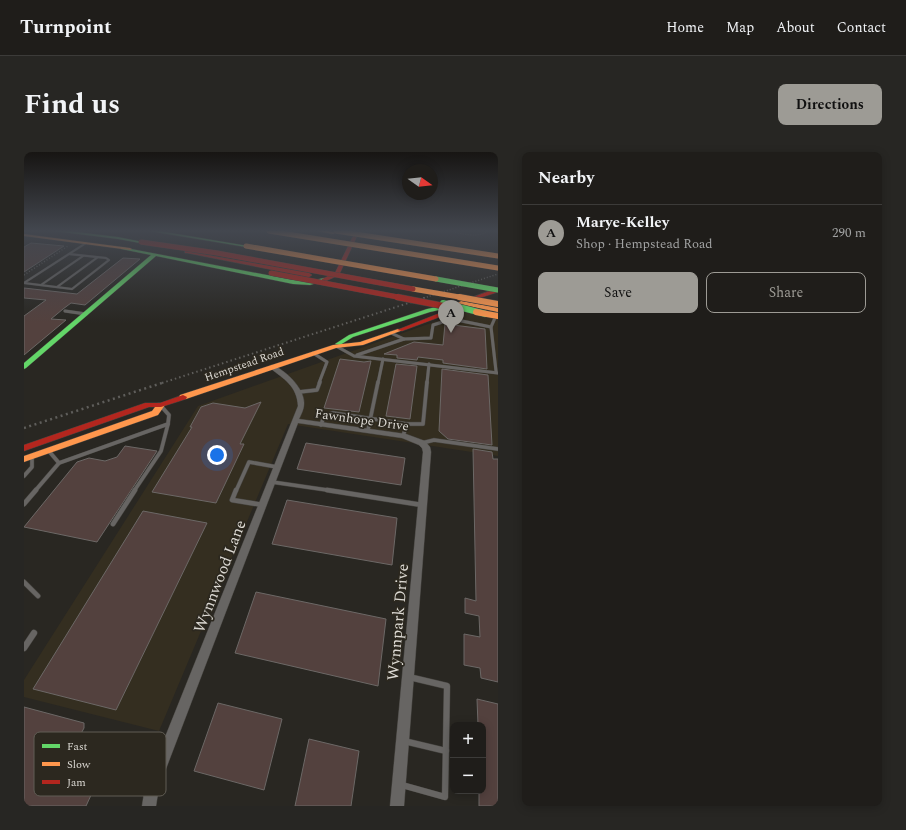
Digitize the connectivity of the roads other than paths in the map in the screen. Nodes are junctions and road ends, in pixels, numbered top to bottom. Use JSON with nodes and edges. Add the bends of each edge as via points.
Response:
{"nodes":[{"id":1,"x":58,"y":262,"type":"edge"},
{"id":2,"x":75,"y":262,"type":"edge"},
{"id":3,"x":92,"y":262,"type":"edge"},
{"id":4,"x":107,"y":262,"type":"edge"},
{"id":5,"x":147,"y":262,"type":"edge"},
{"id":6,"x":188,"y":262,"type":"edge"},
{"id":7,"x":207,"y":262,"type":"edge"},
{"id":8,"x":241,"y":262,"type":"edge"},
{"id":9,"x":264,"y":262,"type":"edge"},
{"id":10,"x":343,"y":262,"type":"edge"},
{"id":11,"x":350,"y":262,"type":"edge"},
{"id":12,"x":388,"y":262,"type":"edge"},
{"id":13,"x":458,"y":262,"type":"edge"},
{"id":14,"x":406,"y":264,"type":"dead end"},
{"id":15,"x":498,"y":268,"type":"edge"},
{"id":16,"x":24,"y":284,"type":"edge"},
{"id":17,"x":41,"y":285,"type":"junction"},
{"id":18,"x":57,"y":287,"type":"junction"},
{"id":19,"x":498,"y":290,"type":"edge"},
{"id":20,"x":460,"y":302,"type":"junction"},
{"id":21,"x":498,"y":304,"type":"edge"},
{"id":22,"x":441,"y":309,"type":"junction"},
{"id":23,"x":498,"y":310,"type":"edge"},
{"id":24,"x":65,"y":311,"type":"dead end"},
{"id":25,"x":87,"y":314,"type":"junction"},
{"id":26,"x":486,"y":314,"type":"junction"},
{"id":27,"x":498,"y":316,"type":"edge"},
{"id":28,"x":424,"y":321,"type":"junction"},
{"id":29,"x":432,"y":325,"type":"junction"},
{"id":30,"x":491,"y":327,"type":"junction"},
{"id":31,"x":391,"y":333,"type":"junction"},
{"id":32,"x":404,"y":339,"type":"junction"},
{"id":33,"x":335,"y":346,"type":"junction"},
{"id":34,"x":312,"y":353,"type":"junction"},
{"id":35,"x":354,"y":356,"type":"junction"},
{"id":36,"x":383,"y":359,"type":"junction"},
{"id":37,"x":429,"y":364,"type":"junction"},
{"id":38,"x":24,"y":367,"type":"edge"},
{"id":39,"x":272,"y":367,"type":"junction"},
{"id":40,"x":497,"y":372,"type":"edge"},
{"id":41,"x":299,"y":392,"type":"junction"},
{"id":42,"x":161,"y":405,"type":"junction"},
{"id":43,"x":371,"y":418,"type":"junction"},
{"id":44,"x":297,"y":421,"type":"junction"},
{"id":45,"x":168,"y":424,"type":"junction"},
{"id":46,"x":407,"y":424,"type":"junction"},
{"id":47,"x":321,"y":425,"type":"junction"},
{"id":48,"x":368,"y":430,"type":"junction"},
{"id":49,"x":403,"y":436,"type":"junction"},
{"id":50,"x":422,"y":443,"type":"junction"},
{"id":51,"x":24,"y":448,"type":"edge"},
{"id":52,"x":498,"y":449,"type":"edge"},
{"id":53,"x":48,"y":450,"type":"junction"},
{"id":54,"x":28,"y":458,"type":"edge"},
{"id":55,"x":59,"y":463,"type":"junction"},
{"id":56,"x":278,"y":468,"type":"junction"},
{"id":57,"x":24,"y":476,"type":"edge"},
{"id":58,"x":272,"y":482,"type":"junction"},
{"id":59,"x":24,"y":504,"type":"edge"},
{"id":60,"x":263,"y":505,"type":"junction"},
{"id":61,"x":422,"y":505,"type":"junction"},
{"id":62,"x":113,"y":524,"type":"dead end"},
{"id":63,"x":24,"y":582,"type":"edge"},
{"id":64,"x":38,"y":596,"type":"dead end"},
{"id":65,"x":34,"y":633,"type":"dead end"},
{"id":66,"x":24,"y":648,"type":"edge"},
{"id":67,"x":408,"y":677,"type":"junction"},
{"id":68,"x":403,"y":741,"type":"junction"},
{"id":69,"x":166,"y":751,"type":"edge"},
{"id":70,"x":446,"y":751,"type":"junction"},
{"id":71,"x":400,"y":785,"type":"junction"},
{"id":72,"x":151,"y":796,"type":"edge"},
{"id":73,"x":150,"y":806,"type":"edge"},
{"id":74,"x":397,"y":806,"type":"edge"}],
"edges":[{"from":1,"to":16,"type":"lane"},
{"from":2,"to":17,"type":"lane"},
{"from":3,"to":18,"type":"lane"},
{"from":4,"to":18,"type":"lane","via":[[72,289]]},
{"from":5,"to":25,"type":"main road"},
{"from":6,"to":10,"type":"main road","via":[[293,282],[316,282],[332,278]]},
{"from":7,"to":26,"type":"main road","bridge":true},
{"from":8,"to":26,"type":"main road","bridge":true,"via":[[408,294]]},
{"from":9,"to":21,"type":"main road","bridge":true},
{"from":11,"to":19,"type":"main road","bridge":true},
{"from":12,"to":14,"type":"main road"},
{"from":13,"to":15,"type":"main road","bridge":true},
{"from":16,"to":17,"type":"lane"},
{"from":17,"to":18,"type":"lane"},
{"from":19,"to":20,"type":"main road","name":"Hempstead Road"},
{"from":20,"to":22,"type":"main road","name":"Hempstead Road"},
{"from":20,"to":23,"type":"main road"},
{"from":22,"to":28,"type":"main road","name":"Hempstead Road","via":[[443,314]]},
{"from":22,"to":33,"type":"main road","name":"Hempstead Road","via":[[429,310],[351,336]]},
{"from":23,"to":30,"type":"lane"},
{"from":24,"to":25,"type":"lane"},
{"from":25,"to":38,"type":"main road"},
{"from":26,"to":27,"type":"main road","bridge":true},
{"from":28,"to":29,"type":"lane"},
{"from":28,"to":31,"type":"main road","name":"Hempstead Road"},
{"from":29,"to":30,"type":"lane","via":[[452,319]]},
{"from":29,"to":32,"type":"lane","via":[[431,338]]},
{"from":30,"to":40,"type":"lane"},
{"from":31,"to":32,"type":"lane"},
{"from":31,"to":33,"type":"main road","name":"Hempstead Road","via":[[361,344]]},
{"from":32,"to":35,"type":"lane"},
{"from":33,"to":34,"type":"main road","name":"Hempstead Road"},
{"from":33,"to":35,"type":"lane"},
{"from":34,"to":39,"type":"main road","name":"Hempstead Road"},
{"from":34,"to":41,"type":"lane","via":[[327,362],[317,390]]},
{"from":35,"to":36,"type":"lane"},
{"from":36,"to":37,"type":"lane"},
{"from":36,"to":43,"type":"lane"},
{"from":37,"to":40,"type":"lane"},
{"from":37,"to":46,"type":"lane","via":[[423,424]]},
{"from":39,"to":41,"type":"street","via":[[292,382]]},
{"from":39,"to":42,"type":"main road","name":"Hempstead Road"},
{"from":41,"to":44,"type":"street","name":"Wynnwood Lane","via":[[301,406]]},
{"from":42,"to":45,"type":"lane","via":[[169,415]]},
{"from":42,"to":51,"type":"main road","name":"Hempstead Road","via":[[148,405]]},
{"from":42,"to":53,"type":"main road","name":"Hempstead Road","via":[[155,413]]},
{"from":43,"to":46,"type":"lane"},
{"from":43,"to":47,"type":"lane","via":[[334,413],[324,416]]},
{"from":43,"to":48,"type":"lane"},
{"from":44,"to":47,"type":"street","name":"Fawnhope Drive"},
{"from":44,"to":56,"type":"street","name":"Wynnwood Lane"},
{"from":45,"to":55,"type":"lane"},
{"from":45,"to":62,"type":"lane","via":[[161,451]]},
{"from":46,"to":49,"type":"lane"},
{"from":47,"to":48,"type":"street","name":"Fawnhope Drive"},
{"from":48,"to":49,"type":"street","name":"Fawnhope Drive"},
{"from":49,"to":50,"type":"street","name":"Fawnhope Drive"},
{"from":50,"to":52,"type":"lane","via":[[434,440]]},
{"from":50,"to":61,"type":"street","name":"Wynnpark Drive","via":[[427,452]]},
{"from":53,"to":54,"type":"main road","name":"Hempstead Road"},
{"from":53,"to":55,"type":"lane"},
{"from":54,"to":57,"type":"lane","via":[[32,467]]},
{"from":55,"to":59,"type":"lane"},
{"from":56,"to":58,"type":"street","name":"Wynnwood Lane"},
{"from":56,"to":60,"type":"lane","via":[[249,462],[232,500]]},
{"from":58,"to":60,"type":"street","name":"Wynnwood Lane"},
{"from":58,"to":61,"type":"lane"},
{"from":60,"to":69,"type":"street","name":"Wynnwood Lane"},
{"from":61,"to":67,"type":"street","name":"Wynnpark Drive"},
{"from":63,"to":64,"type":"lane"},
{"from":65,"to":66,"type":"lane"},
{"from":67,"to":68,"type":"street","name":"Wynnpark Drive"},
{"from":67,"to":70,"type":"lane","via":[[447,686]]},
{"from":68,"to":70,"type":"lane"},
{"from":68,"to":71,"type":"street","name":"Wynnpark Drive"},
{"from":70,"to":71,"type":"lane","via":[[445,796]]},
{"from":71,"to":74,"type":"street","name":"Wynnpark Drive"},
{"from":72,"to":73,"type":"street","name":"Wynnwood Lane"}]}
